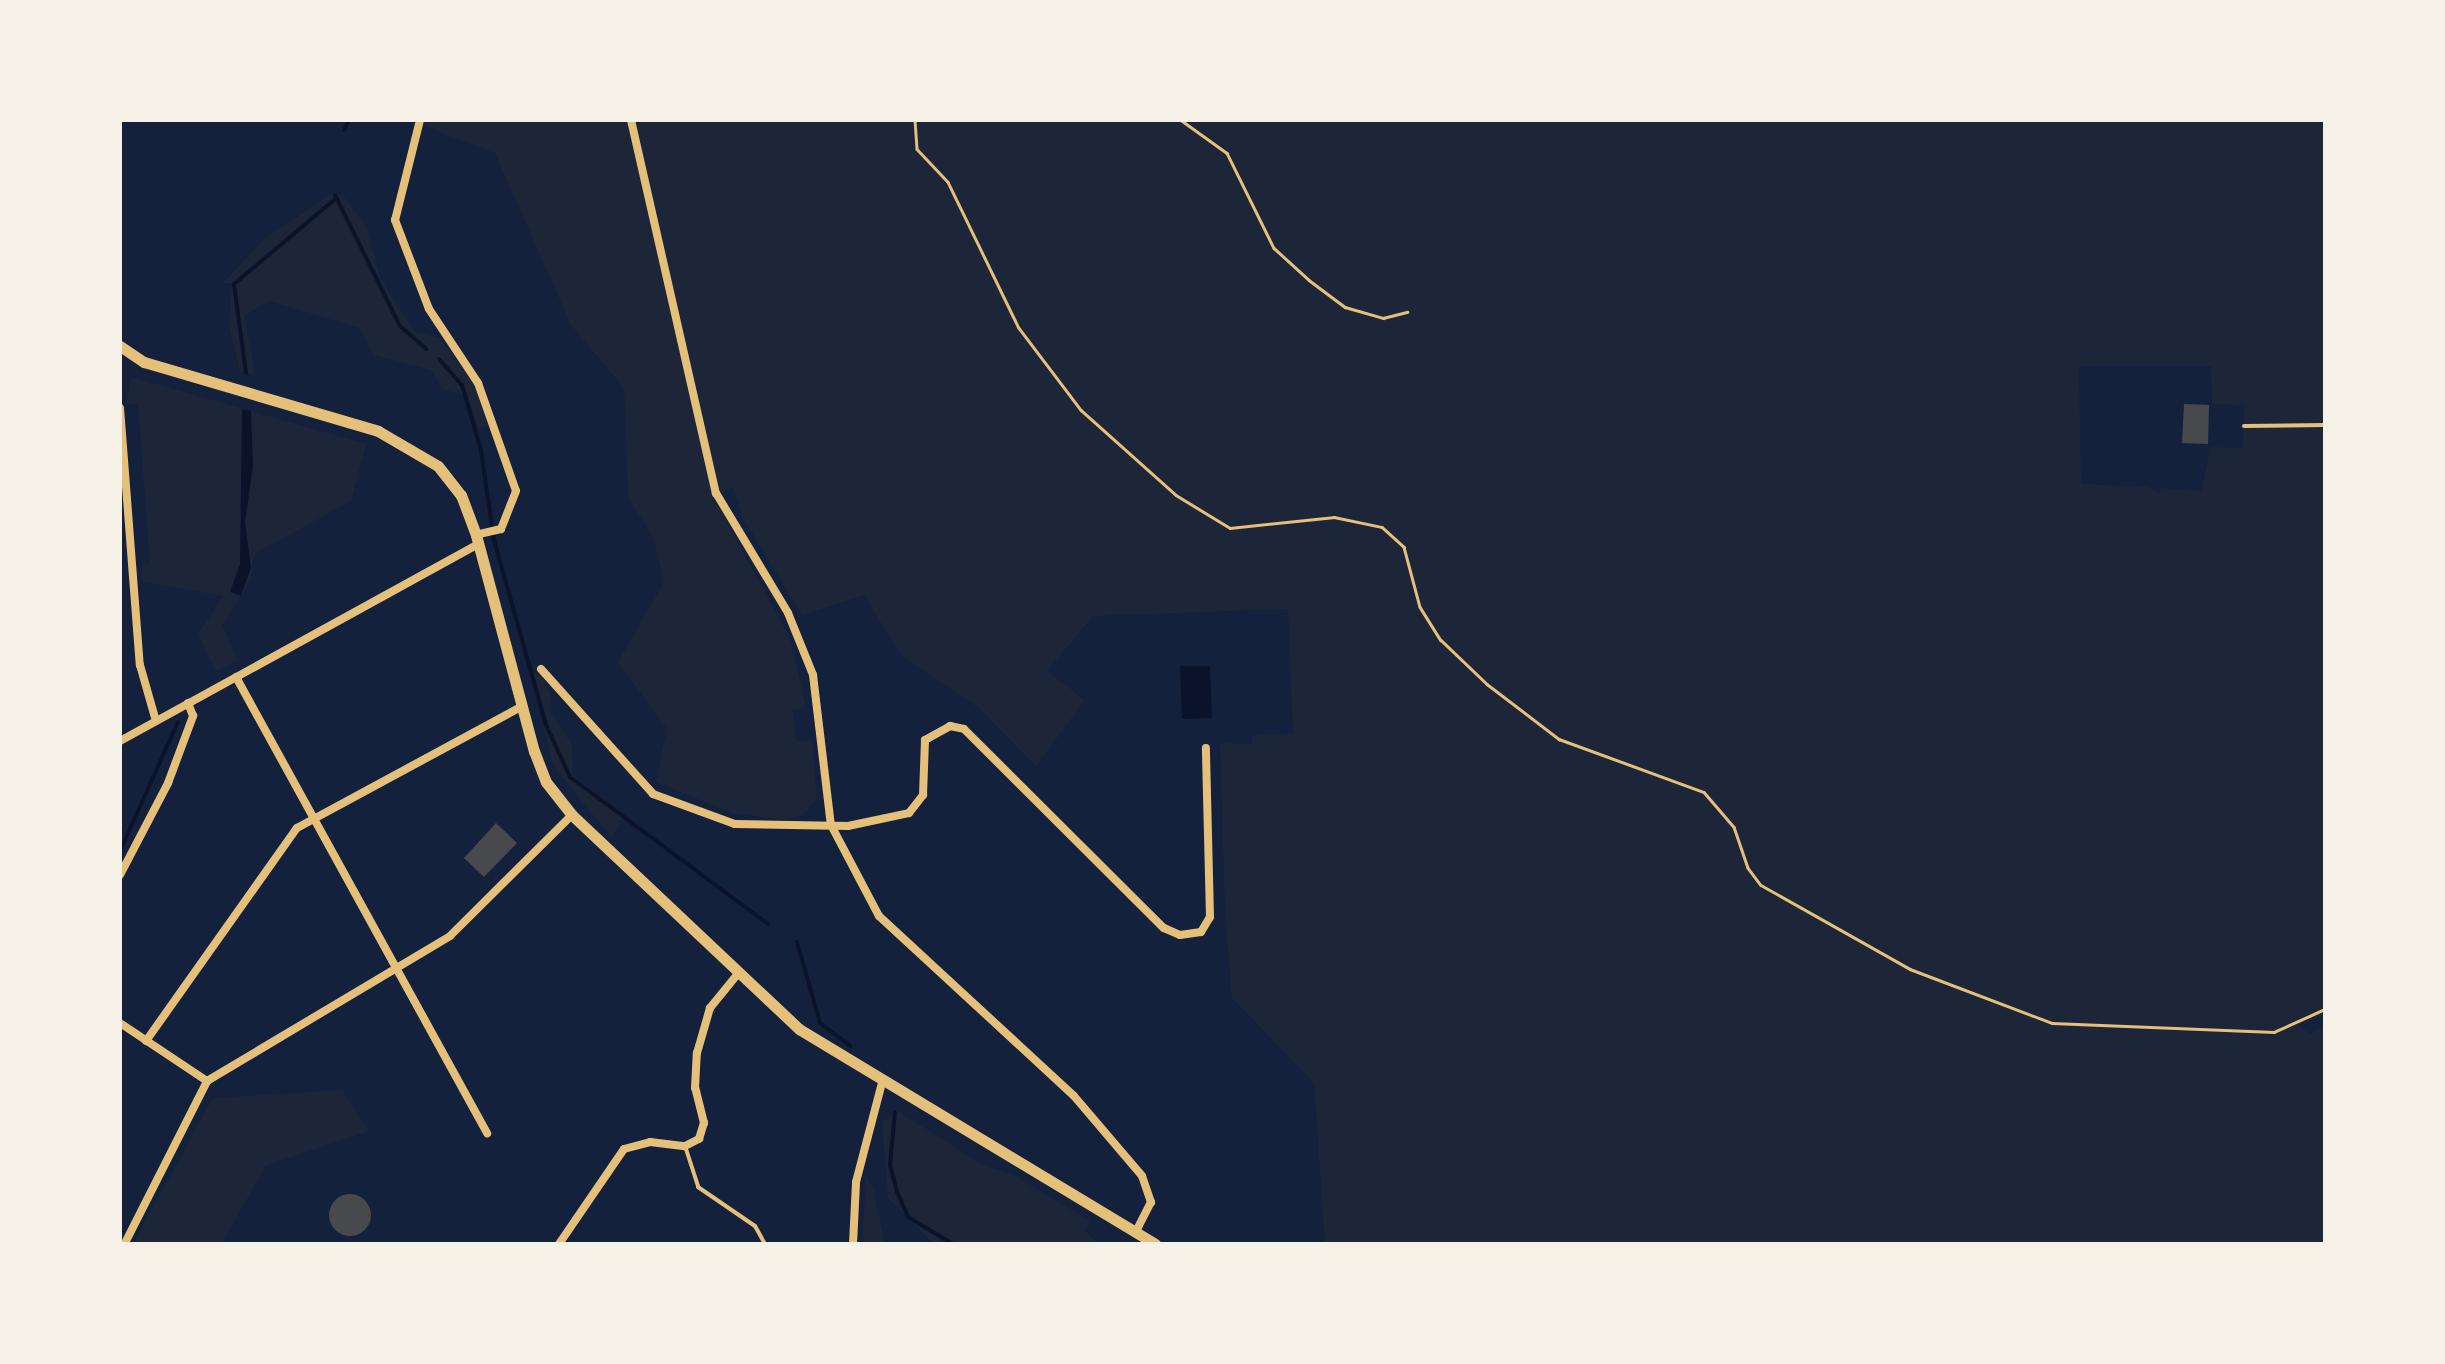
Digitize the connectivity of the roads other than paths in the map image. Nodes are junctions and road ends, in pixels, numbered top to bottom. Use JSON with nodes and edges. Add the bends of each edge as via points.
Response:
{"nodes":[{"id":1,"x":420,"y":120,"type":"edge"},
{"id":2,"x":631,"y":120,"type":"edge"},
{"id":3,"x":122,"y":351,"type":"edge"},
{"id":4,"x":120,"y":408,"type":"edge"},
{"id":5,"x":2325,"y":425,"type":"edge"},
{"id":6,"x":2244,"y":426,"type":"dead end"},
{"id":7,"x":485,"y":535,"type":"junction"},
{"id":8,"x":541,"y":669,"type":"dead end"},
{"id":9,"x":236,"y":677,"type":"junction"},
{"id":10,"x":188,"y":704,"type":"junction"},
{"id":11,"x":522,"y":706,"type":"junction"},
{"id":12,"x":156,"y":721,"type":"junction"},
{"id":13,"x":120,"y":741,"type":"edge"},
{"id":14,"x":1206,"y":748,"type":"dead end"},
{"id":15,"x":572,"y":815,"type":"junction"},
{"id":16,"x":314,"y":818,"type":"junction"},
{"id":17,"x":831,"y":825,"type":"junction"},
{"id":18,"x":120,"y":875,"type":"edge"},
{"id":19,"x":396,"y":968,"type":"junction"},
{"id":20,"x":736,"y":976,"type":"junction"},
{"id":21,"x":120,"y":1023,"type":"edge"},
{"id":22,"x":146,"y":1041,"type":"junction"},
{"id":23,"x":207,"y":1081,"type":"junction"},
{"id":24,"x":882,"y":1083,"type":"junction"},
{"id":25,"x":488,"y":1133,"type":"dead end"},
{"id":26,"x":686,"y":1146,"type":"junction"},
{"id":27,"x":1136,"y":1232,"type":"junction"},
{"id":28,"x":126,"y":1241,"type":"dead end"},
{"id":29,"x":559,"y":1244,"type":"edge"},
{"id":30,"x":765,"y":1244,"type":"edge"},
{"id":31,"x":853,"y":1244,"type":"edge"},
{"id":32,"x":1155,"y":1244,"type":"edge"}],
"edges":[{"from":1,"to":7,"type":"street","via":[[395,220],[429,310],[478,383],[516,491],[510,514]]},
{"from":2,"to":17,"type":"street","via":[[716,492],[788,613],[810,665]]},
{"from":3,"to":7,"type":"main road","via":[[405,443],[451,481]]},
{"from":4,"to":12,"type":"street","via":[[140,664]]},
{"from":5,"to":6,"type":"lane"},
{"from":7,"to":9,"type":"street"},
{"from":7,"to":11,"type":"main road"},
{"from":8,"to":17,"type":"street","via":[[638,780],[674,805],[753,827]]},
{"from":9,"to":10,"type":"street"},
{"from":9,"to":16,"type":"street"},
{"from":10,"to":12,"type":"street"},
{"from":10,"to":18,"type":"street","via":[[193,716],[168,783]]},
{"from":11,"to":15,"type":"main road","via":[[546,782]]},
{"from":11,"to":16,"type":"street"},
{"from":12,"to":13,"type":"street"},
{"from":14,"to":17,"type":"street","via":[[1210,917],[1201,932],[1164,928],[964,729],[950,726],[925,740],[923,795],[909,814]]},
{"from":15,"to":19,"type":"street","via":[[485,908]]},
{"from":15,"to":20,"type":"main road"},
{"from":16,"to":19,"type":"street"},
{"from":16,"to":22,"type":"street","via":[[277,847]]},
{"from":17,"to":27,"type":"street","via":[[879,916],[1074,1096],[1139,1171],[1150,1202]]},
{"from":19,"to":23,"type":"street"},
{"from":19,"to":25,"type":"street"},
{"from":20,"to":24,"type":"main road","via":[[798,1029]]},
{"from":20,"to":26,"type":"street","via":[[710,1008],[694,1076],[704,1123],[699,1139]]},
{"from":21,"to":22,"type":"street"},
{"from":22,"to":23,"type":"street"},
{"from":23,"to":28,"type":"street"},
{"from":24,"to":27,"type":"main road"},
{"from":24,"to":31,"type":"street","via":[[856,1182]]},
{"from":26,"to":29,"type":"street","via":[[650,1142],[624,1149]]},
{"from":26,"to":30,"type":"lane","via":[[698,1187],[755,1226]]},
{"from":27,"to":32,"type":"main road"}]}
